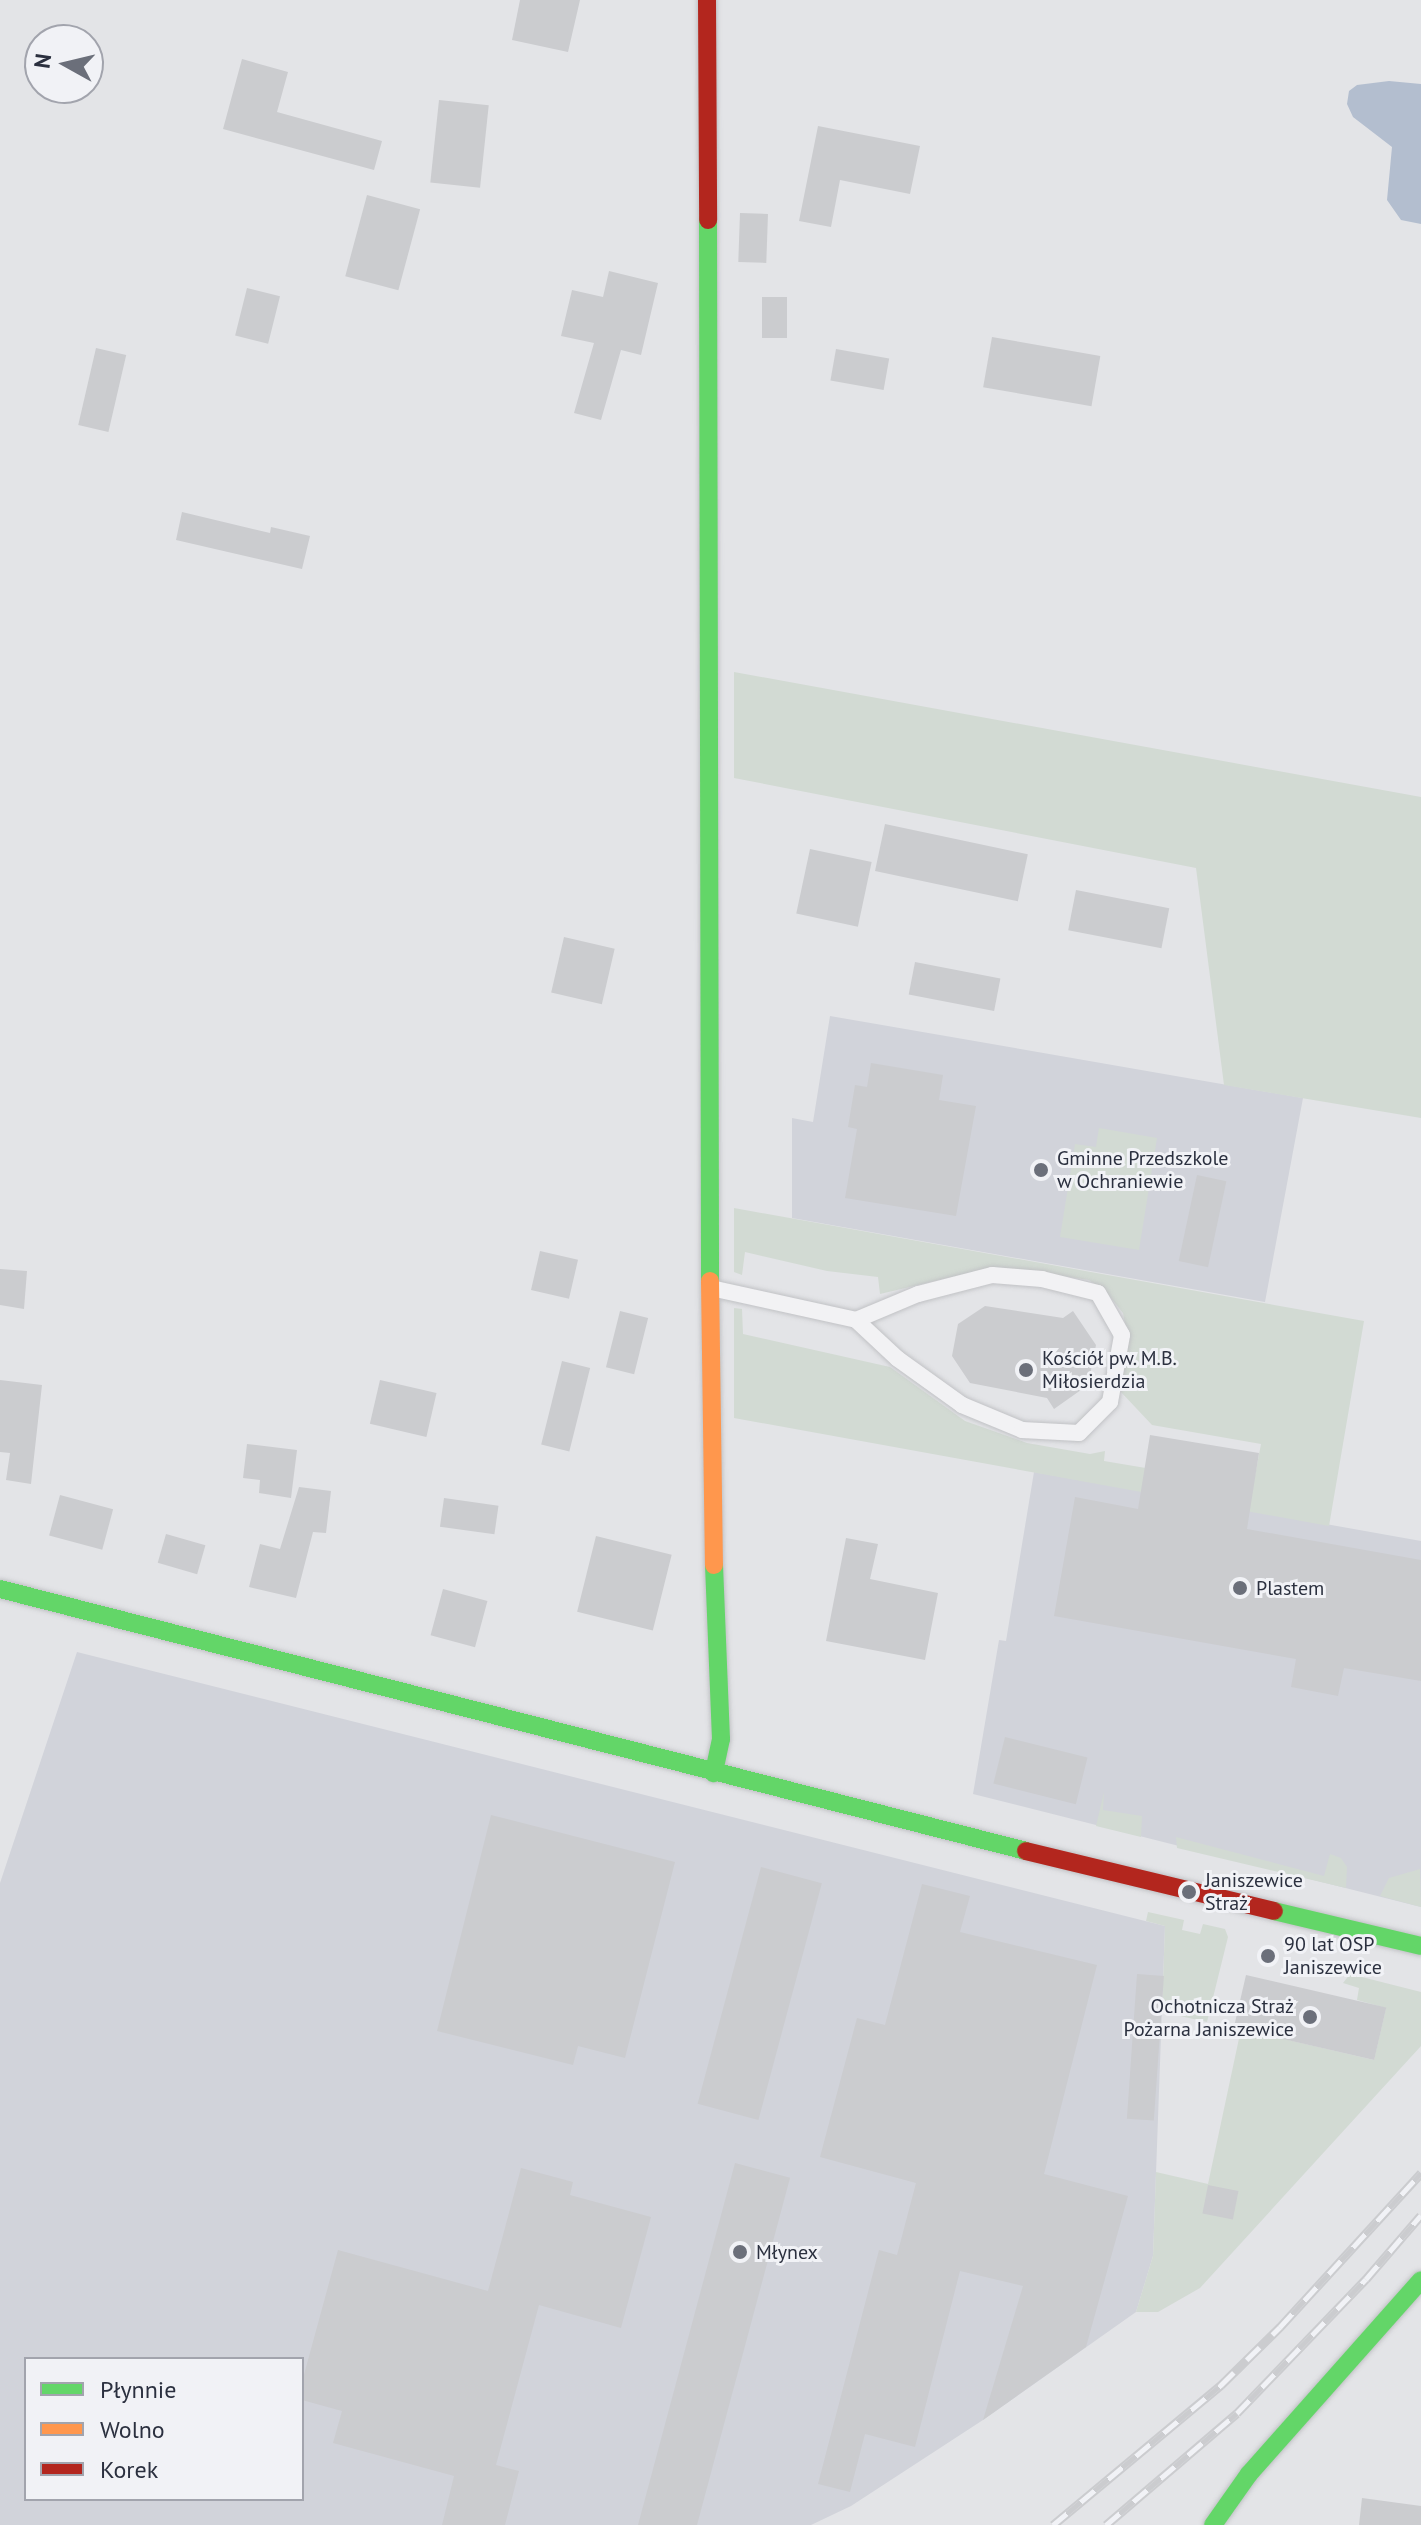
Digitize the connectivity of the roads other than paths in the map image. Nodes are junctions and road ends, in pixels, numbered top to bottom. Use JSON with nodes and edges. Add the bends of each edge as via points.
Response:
{"nodes":[{"id":1,"x":707,"y":0,"type":"edge"},
{"id":2,"x":710,"y":1288,"type":"junction"},
{"id":3,"x":856,"y":1320,"type":"junction"},
{"id":4,"x":0,"y":1589,"type":"edge"},
{"id":5,"x":714,"y":1773,"type":"junction"},
{"id":6,"x":1421,"y":1946,"type":"edge"},
{"id":7,"x":1421,"y":2280,"type":"edge"},
{"id":8,"x":1213,"y":2525,"type":"edge"}],
"edges":[{"from":1,"to":2,"type":"street"},
{"from":2,"to":3,"type":"lane"},
{"from":2,"to":5,"type":"street","via":[[721,1739]]},
{"from":3,"to":3,"type":"lane","via":[[918,1294],[992,1275],[1042,1279],[1098,1293],[1122,1335],[1110,1402],[1079,1433],[1022,1430],[962,1405],[898,1359]]},
{"from":4,"to":5,"type":"street"},
{"from":5,"to":6,"type":"street"},
{"from":7,"to":8,"type":"street","via":[[1249,2474]]}]}
